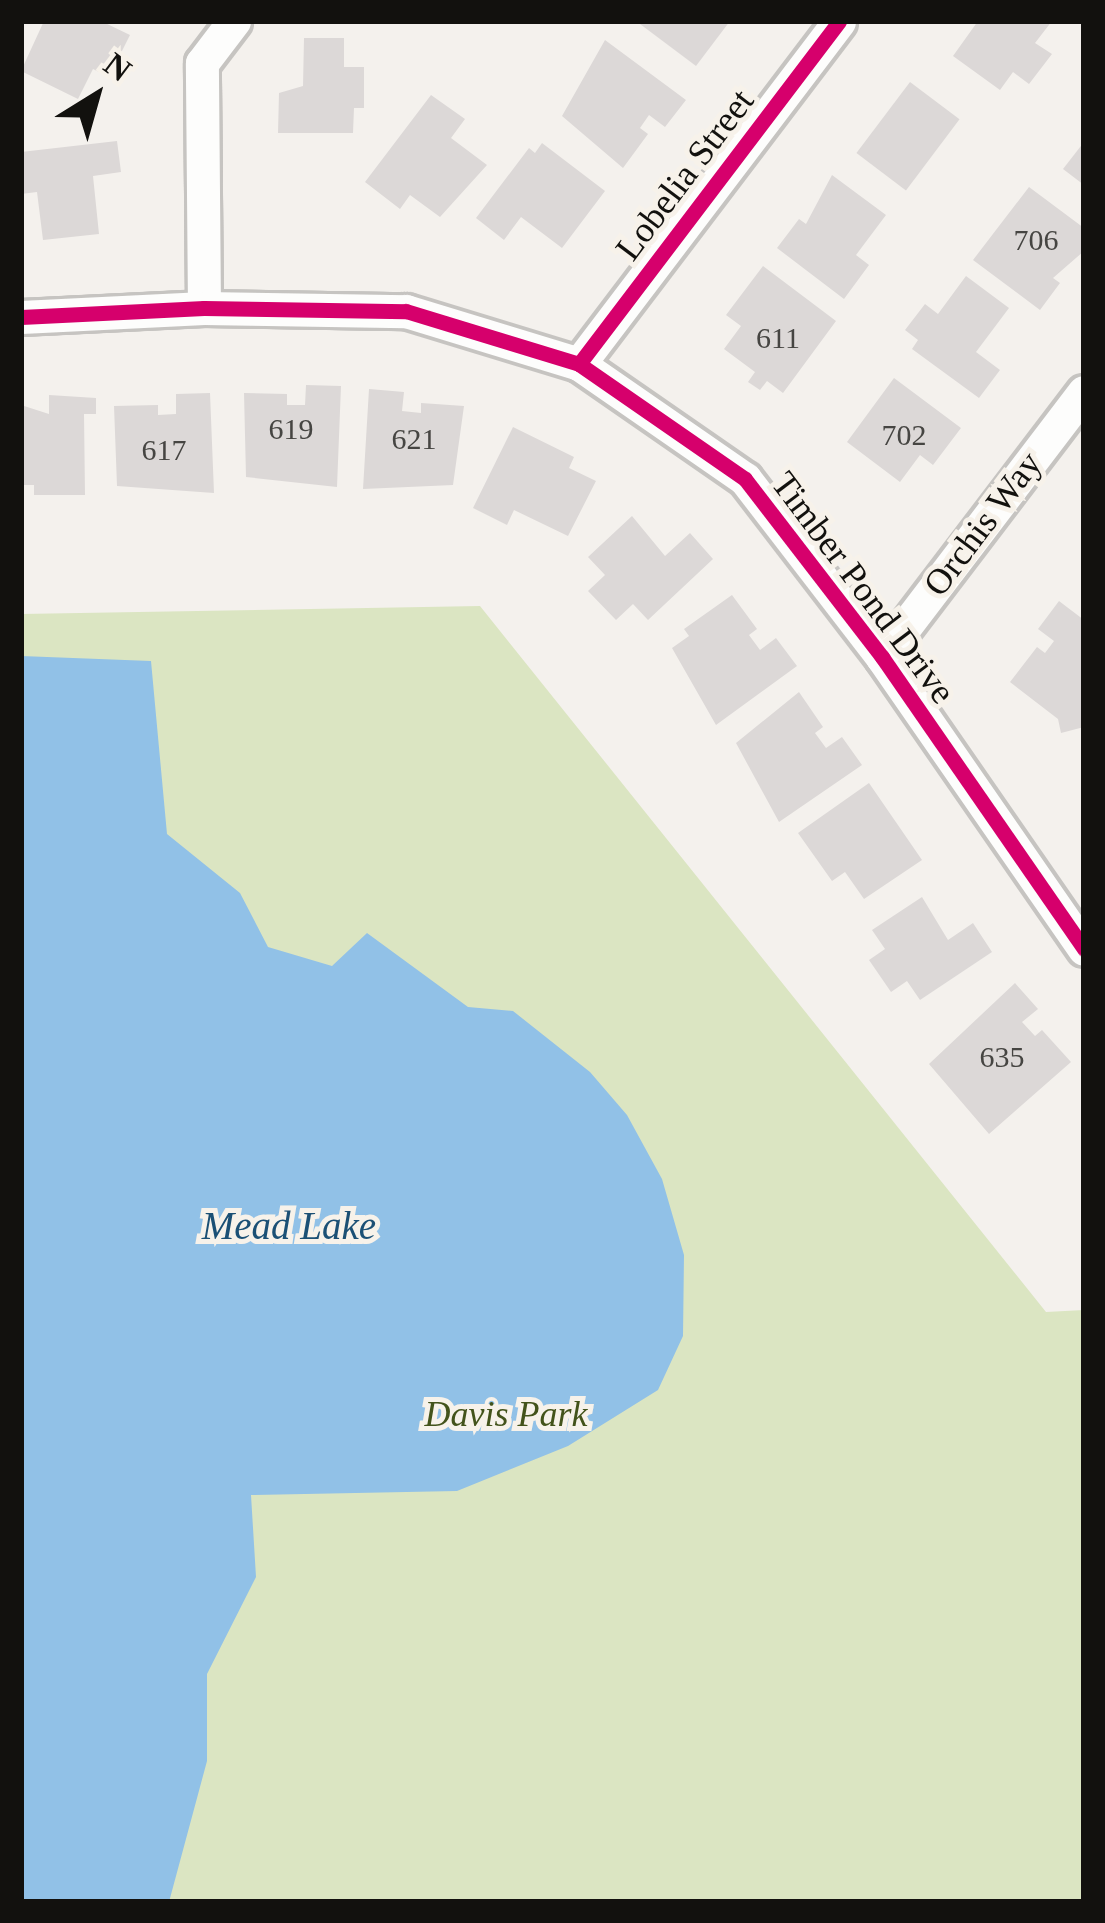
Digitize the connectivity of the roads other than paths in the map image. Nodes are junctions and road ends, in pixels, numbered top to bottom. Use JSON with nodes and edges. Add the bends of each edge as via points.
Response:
{"nodes":[{"id":1,"x":233,"y":21,"type":"edge"},
{"id":2,"x":839,"y":21,"type":"edge"},
{"id":3,"x":204,"y":308,"type":"junction"},
{"id":4,"x":21,"y":317,"type":"edge"},
{"id":5,"x":579,"y":364,"type":"junction"},
{"id":6,"x":1084,"y":392,"type":"edge"},
{"id":7,"x":882,"y":657,"type":"junction"},
{"id":8,"x":1084,"y":949,"type":"edge"}],
"edges":[{"from":1,"to":3,"type":"street","via":[[202,62]]},
{"from":2,"to":5,"type":"street","name":"Lobelia Street"},
{"from":3,"to":4,"type":"street","name":"Timber Pond Drive"},
{"from":3,"to":5,"type":"street","name":"Timber Pond Drive","via":[[406,311]]},
{"from":5,"to":7,"type":"street","name":"Timber Pond Drive","via":[[745,479]]},
{"from":6,"to":7,"type":"street","name":"Orchis Way"},
{"from":7,"to":8,"type":"street","name":"Timber Pond Drive"}]}
